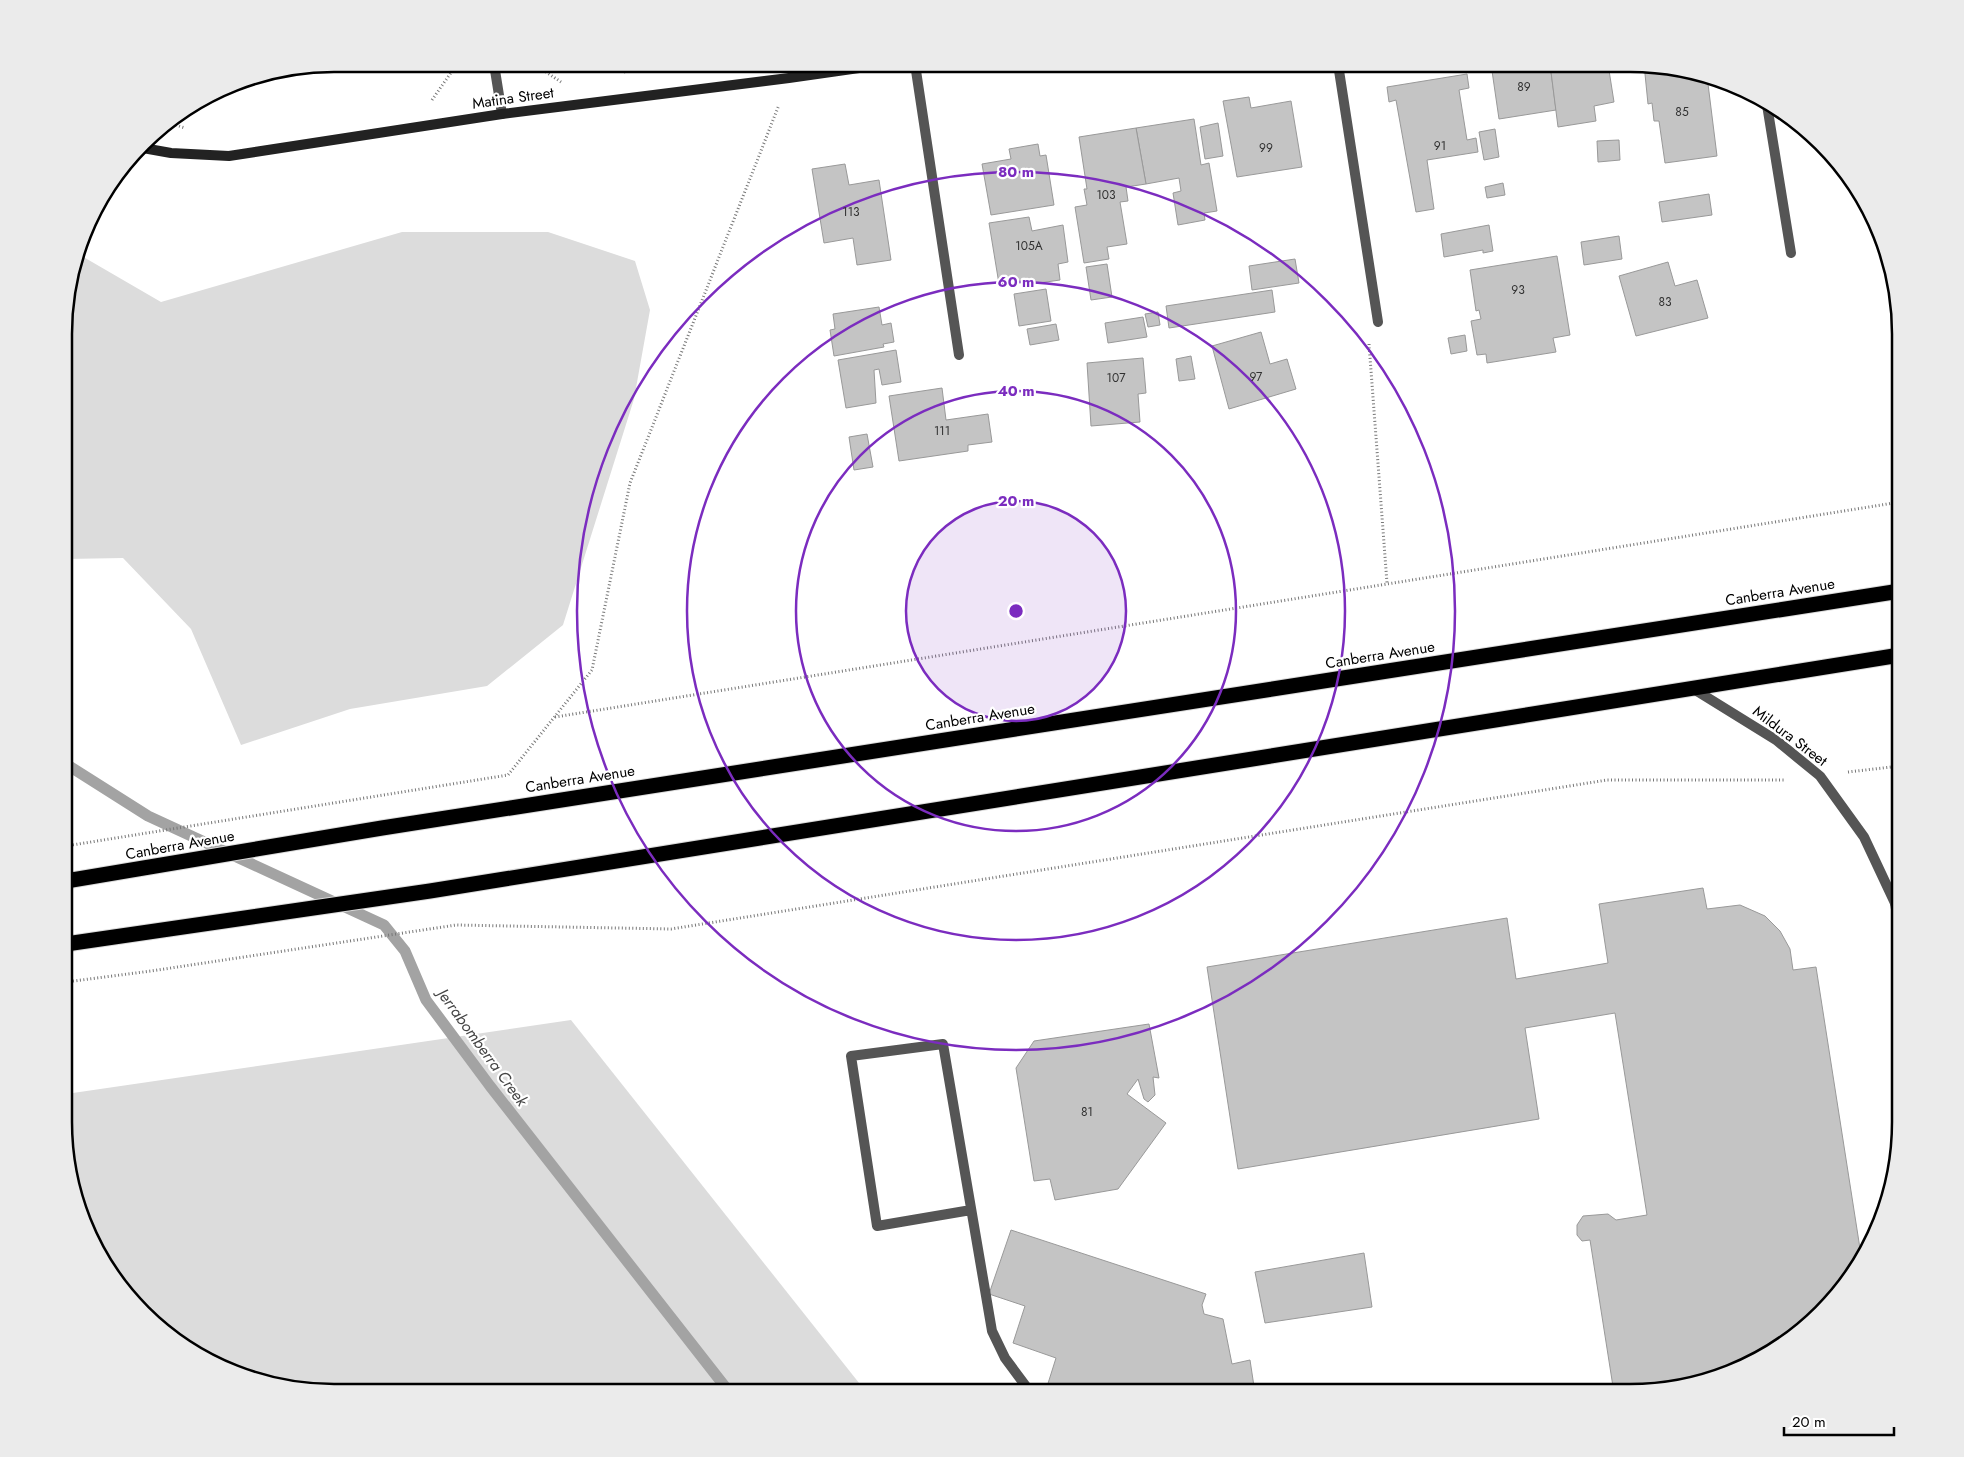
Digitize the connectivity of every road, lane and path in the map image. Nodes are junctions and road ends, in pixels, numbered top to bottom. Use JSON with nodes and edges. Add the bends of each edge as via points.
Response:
{"nodes":[{"id":1,"x":452,"y":72,"type":"edge"},
{"id":2,"x":495,"y":72,"type":"edge"},
{"id":3,"x":546,"y":72,"type":"edge"},
{"id":4,"x":622,"y":72,"type":"edge"},
{"id":5,"x":831,"y":72,"type":"edge"},
{"id":6,"x":916,"y":72,"type":"edge"},
{"id":7,"x":1339,"y":72,"type":"edge"},
{"id":8,"x":616,"y":73,"type":"dead end"},
{"id":9,"x":789,"y":78,"type":"junction"},
{"id":10,"x":570,"y":80,"type":"dead end"},
{"id":11,"x":431,"y":102,"type":"dead end"},
{"id":12,"x":1768,"y":113,"type":"edge"},
{"id":13,"x":502,"y":114,"type":"junction"},
{"id":14,"x":177,"y":125,"type":"edge"},
{"id":15,"x":188,"y":128,"type":"dead end"},
{"id":16,"x":149,"y":149,"type":"edge"},
{"id":17,"x":1791,"y":253,"type":"dead end"},
{"id":18,"x":1378,"y":322,"type":"joint"},
{"id":19,"x":959,"y":355,"type":"dead end"},
{"id":20,"x":1892,"y":503,"type":"edge"},
{"id":21,"x":1387,"y":583,"type":"junction"},
{"id":22,"x":1892,"y":592,"type":"edge"},
{"id":23,"x":1892,"y":656,"type":"edge"},
{"id":24,"x":1692,"y":688,"type":"junction"},
{"id":25,"x":555,"y":717,"type":"junction"},
{"id":26,"x":1785,"y":780,"type":"dead end"},
{"id":27,"x":72,"y":845,"type":"edge"},
{"id":28,"x":73,"y":881,"type":"edge"},
{"id":29,"x":1892,"y":897,"type":"edge"},
{"id":30,"x":72,"y":943,"type":"edge"},
{"id":31,"x":72,"y":981,"type":"edge"},
{"id":32,"x":971,"y":1210,"type":"junction"},
{"id":33,"x":1023,"y":1384,"type":"edge"}],
"edges":[{"from":1,"to":11,"type":"path"},
{"from":2,"to":13,"type":"street"},
{"from":3,"to":10,"type":"path","via":[[560,82]]},
{"from":4,"to":8,"type":"path"},
{"from":5,"to":9,"type":"street","name":"Matina Street"},
{"from":6,"to":19,"type":"street"},
{"from":7,"to":18,"type":"street"},
{"from":9,"to":13,"type":"street","name":"Matina Street"},
{"from":9,"to":25,"type":"path","via":[[630,483],[592,670]]},
{"from":12,"to":17,"type":"street"},
{"from":13,"to":16,"type":"street","name":"Matina Street","via":[[229,156]]},
{"from":14,"to":15,"type":"path"},
{"from":18,"to":21,"type":"path","via":[[1368,329]]},
{"from":20,"to":21,"type":"path"},
{"from":21,"to":25,"type":"path"},
{"from":22,"to":28,"type":"highway","name":"Canberra Avenue","via":[[382,828]]},
{"from":23,"to":24,"type":"highway"},
{"from":24,"to":29,"type":"street","name":"Mildura Street","via":[[1776,740],[1820,776],[1864,837]]},
{"from":24,"to":30,"type":"highway","via":[[430,891]]},
{"from":25,"to":27,"type":"path","via":[[508,775]]},
{"from":26,"to":31,"type":"path","via":[[1607,780],[671,929],[456,925]]},
{"from":32,"to":32,"type":"street","via":[[943,1044],[851,1056],[877,1226]]},
{"from":32,"to":33,"type":"street","via":[[992,1331],[1004,1358]]}]}
